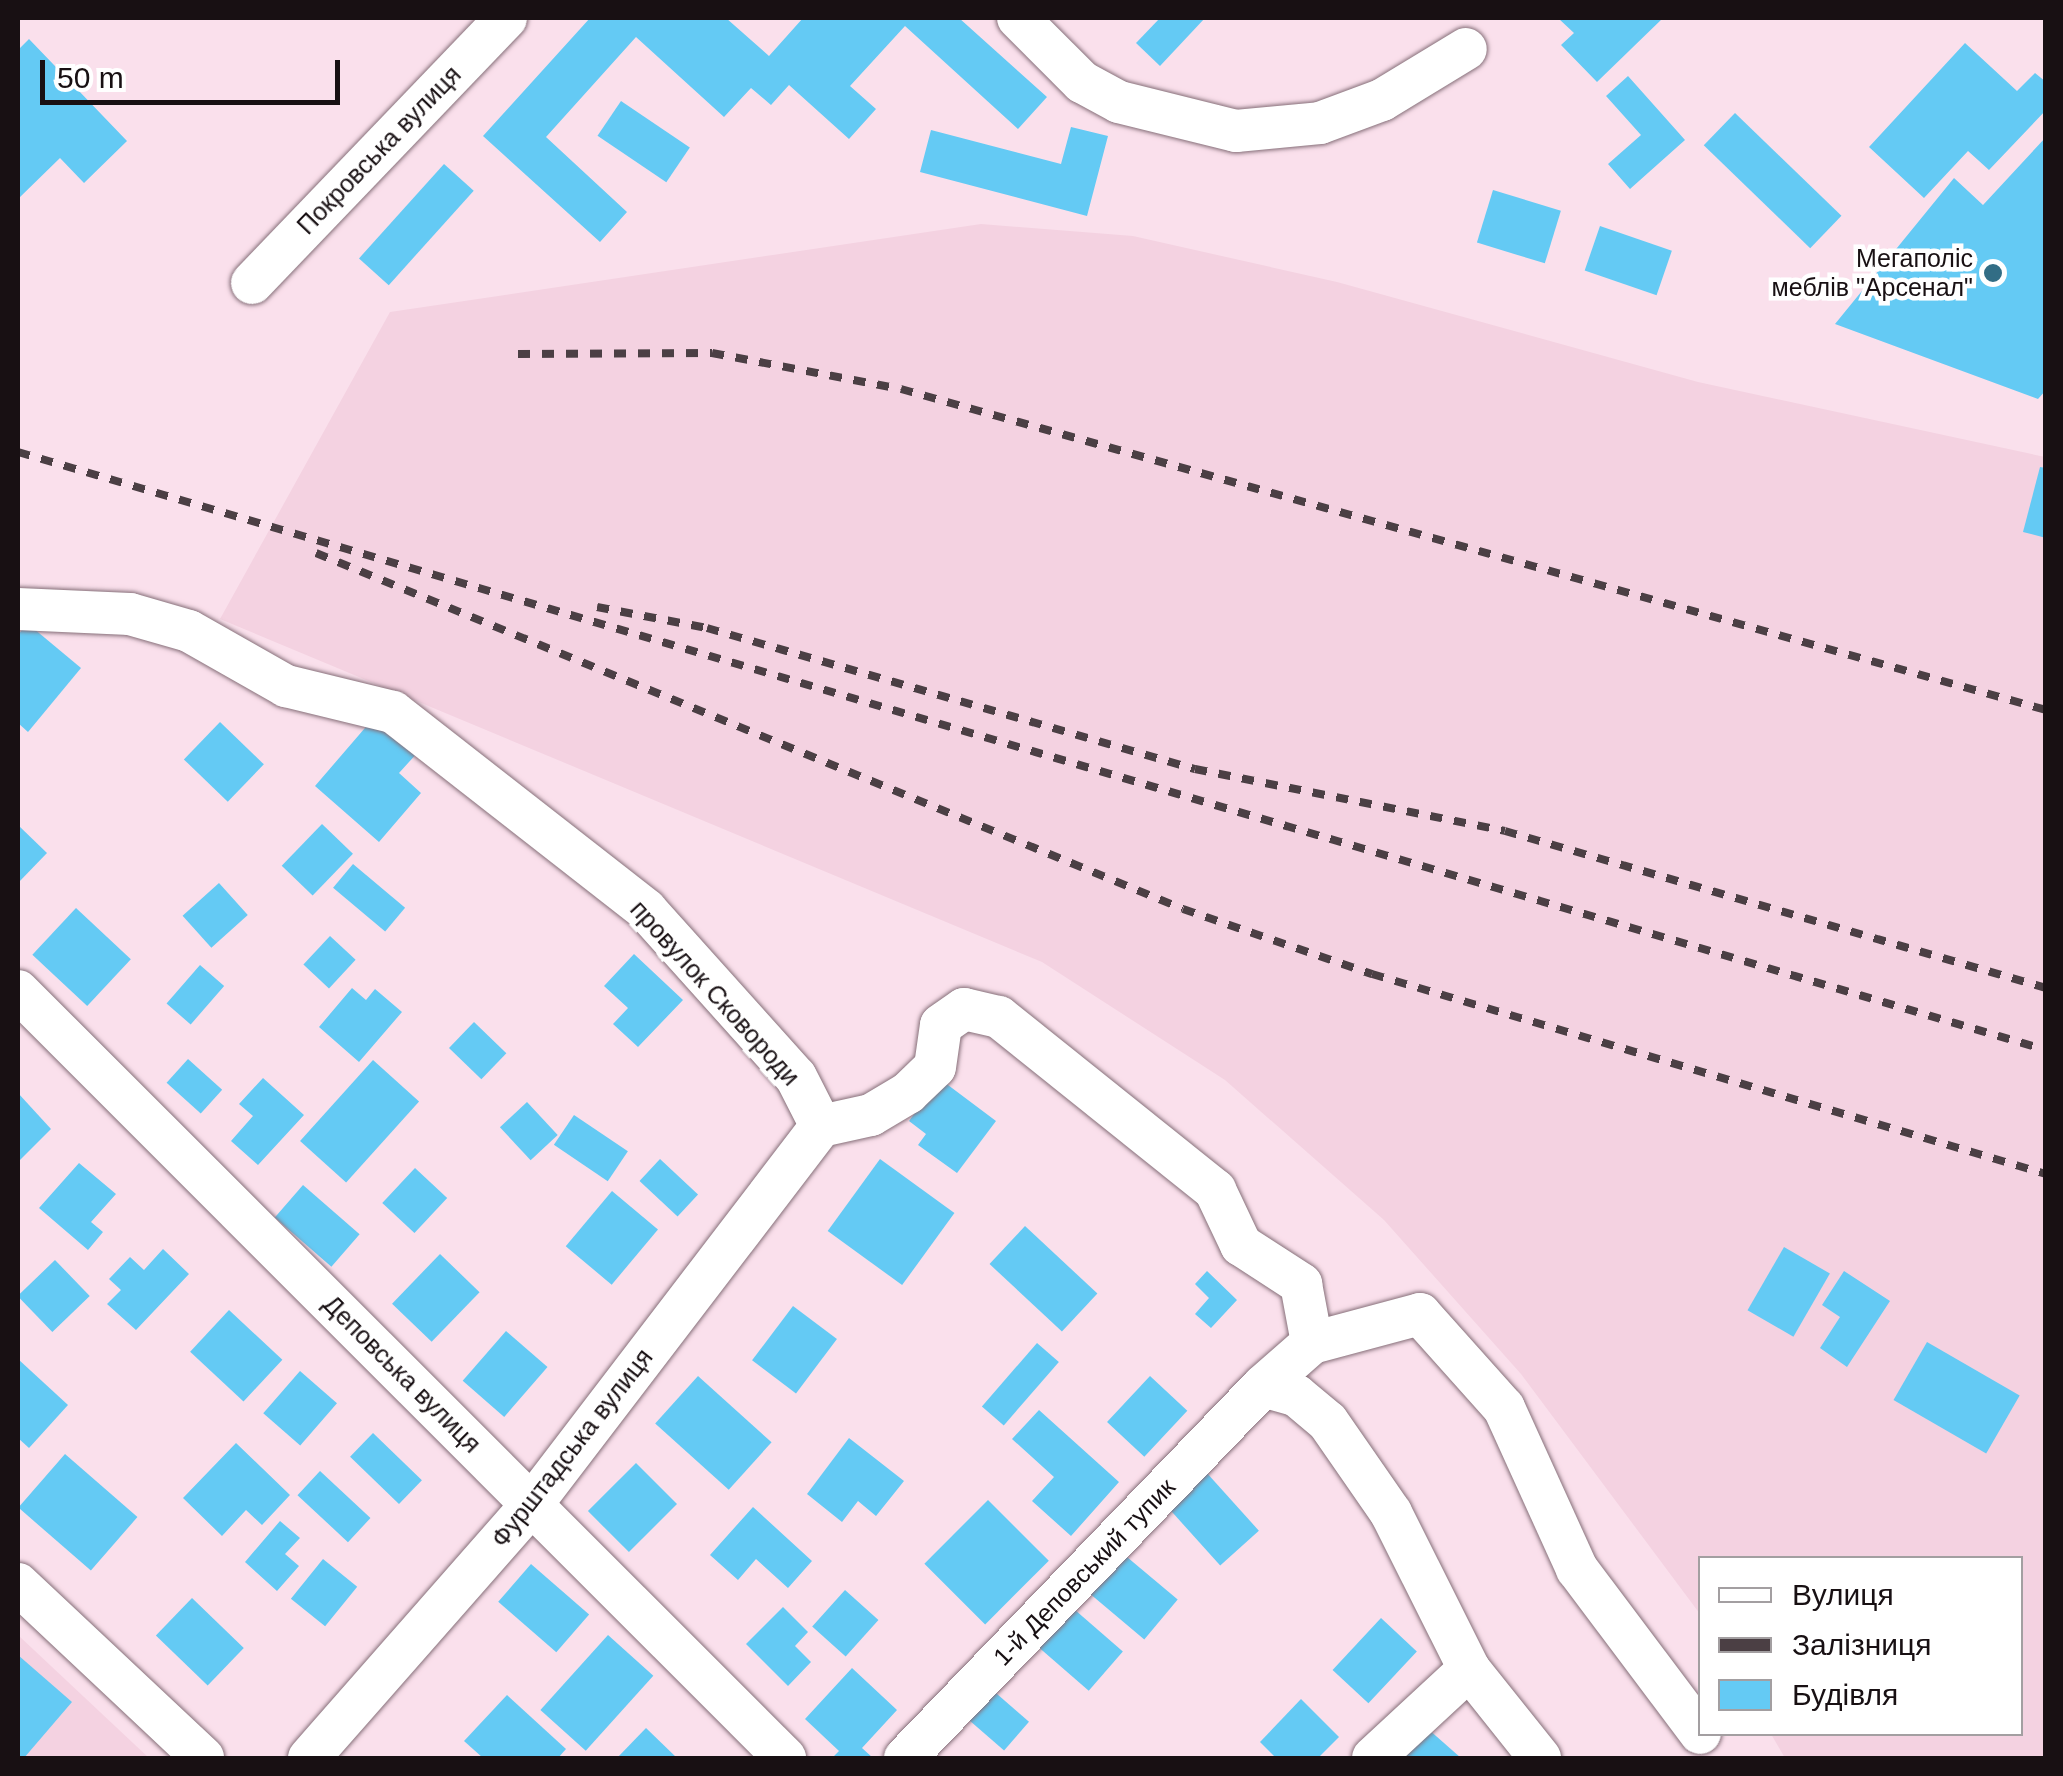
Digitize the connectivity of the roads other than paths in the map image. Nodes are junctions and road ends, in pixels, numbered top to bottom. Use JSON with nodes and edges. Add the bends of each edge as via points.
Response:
{"nodes":[{"id":1,"x":506,"y":18,"type":"edge"},
{"id":2,"x":1018,"y":18,"type":"edge"},
{"id":3,"x":1466,"y":50,"type":"dead end"},
{"id":4,"x":252,"y":283,"type":"dead end"},
{"id":5,"x":18,"y":609,"type":"edge"},
{"id":6,"x":18,"y":990,"type":"edge"},
{"id":7,"x":821,"y":1126,"type":"junction"},
{"id":8,"x":1312,"y":1343,"type":"junction"},
{"id":9,"x":1263,"y":1386,"type":"junction"},
{"id":10,"x":532,"y":1504,"type":"junction"},
{"id":11,"x":18,"y":1584,"type":"edge"},
{"id":12,"x":1469,"y":1669,"type":"junction"},
{"id":13,"x":1698,"y":1730,"type":"edge"},
{"id":14,"x":1702,"y":1736,"type":"edge"},
{"id":15,"x":203,"y":1758,"type":"edge"},
{"id":16,"x":309,"y":1758,"type":"edge"},
{"id":17,"x":785,"y":1758,"type":"edge"},
{"id":18,"x":905,"y":1758,"type":"edge"},
{"id":19,"x":1373,"y":1758,"type":"edge"},
{"id":20,"x":1540,"y":1758,"type":"edge"},
{"id":21,"x":1719,"y":1758,"type":"edge"}],
"edges":[{"from":1,"to":4,"type":"street","name":"Покровська вулиця"},
{"from":2,"to":3,"type":"street","via":[[1082,82],[1118,102],[1236,131],[1320,123],[1382,100]]},
{"from":5,"to":7,"type":"street","name":"провулок Сковороди","via":[[130,614],[188,632],[299,690],[392,712],[646,910],[796,1078]]},
{"from":6,"to":10,"type":"street","name":"Деповська вулиця"},
{"from":7,"to":8,"type":"street","via":[[871,1115],[908,1093],[935,1067],[942,1024],[964,1010],[999,1017],[1214,1190],[1241,1245],[1302,1284]]},
{"from":7,"to":10,"type":"street","name":"Фурштадська вулиця"},
{"from":8,"to":9,"type":"street"},
{"from":8,"to":13,"type":"street","via":[[1420,1314],[1504,1408],[1578,1569]]},
{"from":9,"to":12,"type":"street","via":[[1297,1396],[1328,1422],[1391,1513]]},
{"from":9,"to":18,"type":"street","name":"1-й Деповський тупик"},
{"from":10,"to":16,"type":"street","name":"Фурштадська вулиця"},
{"from":10,"to":17,"type":"street","name":"Деповська вулиця"},
{"from":11,"to":15,"type":"street"},
{"from":12,"to":19,"type":"street"},
{"from":12,"to":20,"type":"street"},
{"from":14,"to":21,"type":"street"}]}
